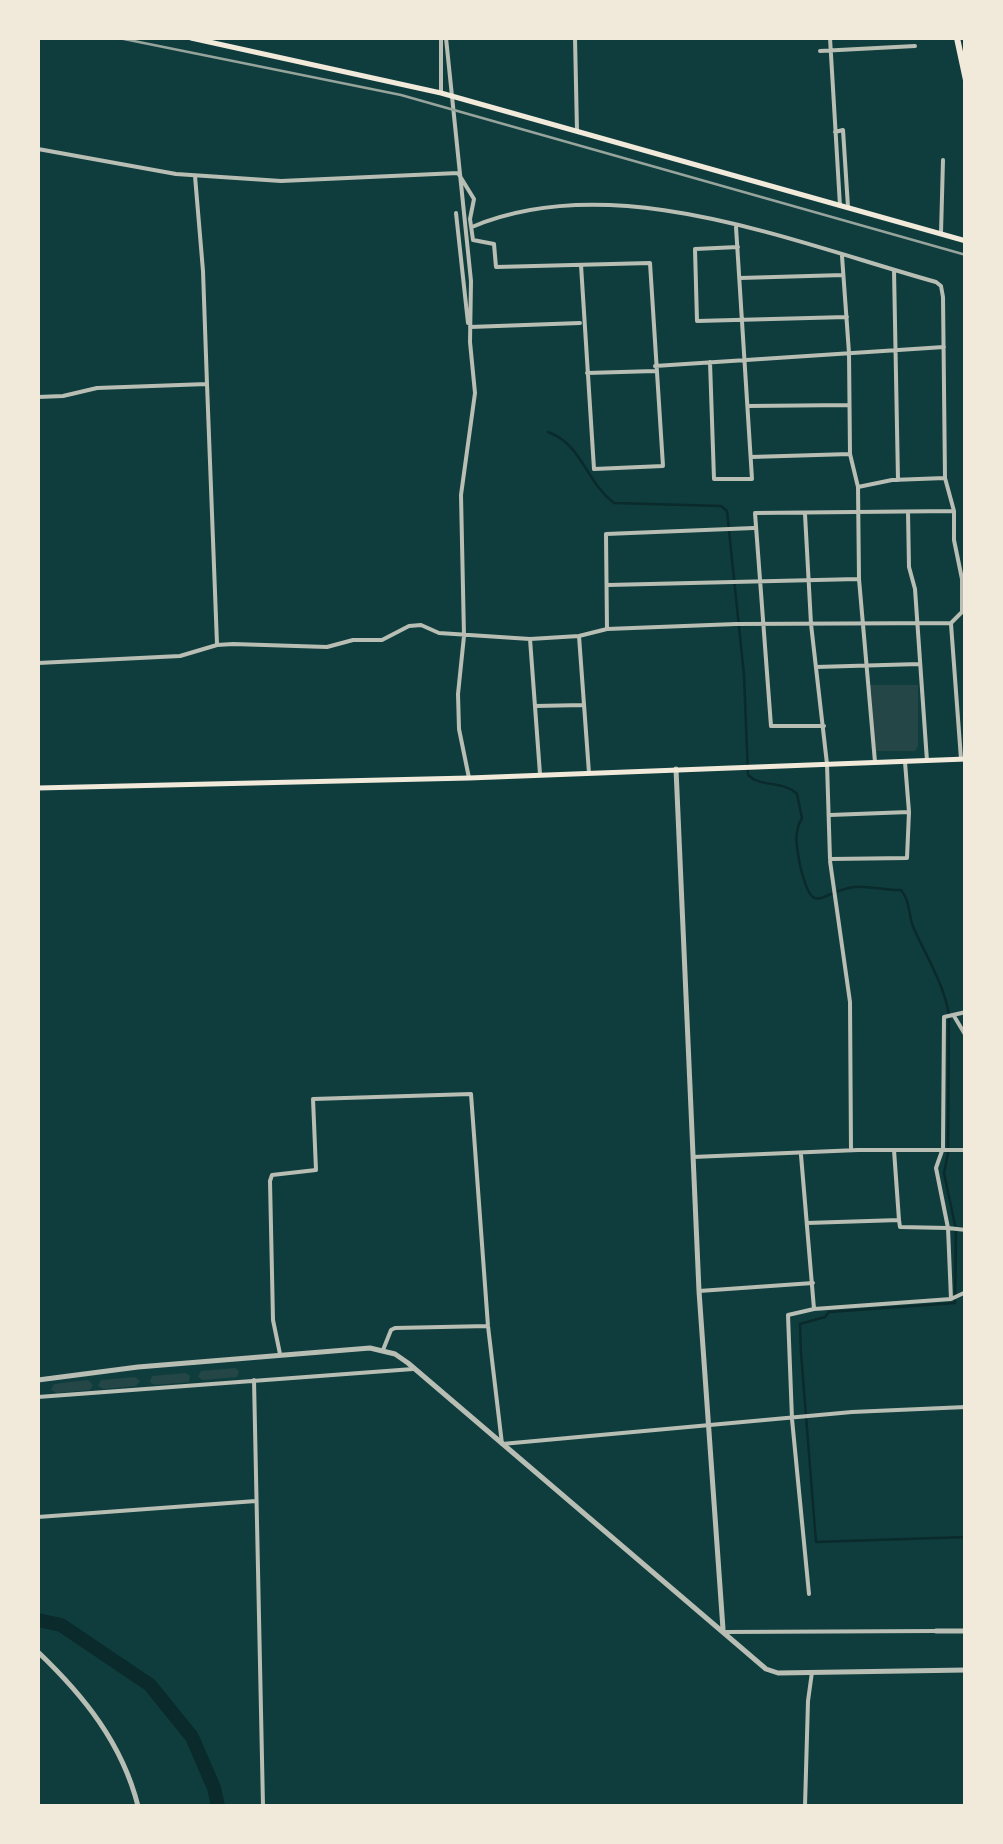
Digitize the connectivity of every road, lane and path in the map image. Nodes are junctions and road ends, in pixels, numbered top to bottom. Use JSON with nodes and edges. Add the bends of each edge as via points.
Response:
{"nodes":[{"id":1,"x":191,"y":38,"type":"edge"},
{"id":2,"x":444,"y":38,"type":"edge"},
{"id":3,"x":575,"y":38,"type":"edge"},
{"id":4,"x":830,"y":38,"type":"edge"},
{"id":5,"x":957,"y":38,"type":"edge"},
{"id":6,"x":914,"y":46,"type":"dead end"},
{"id":7,"x":820,"y":51,"type":"dead end"},
{"id":8,"x":831,"y":51,"type":"junction"},
{"id":9,"x":966,"y":80,"type":"edge"},
{"id":10,"x":442,"y":94,"type":"junction"},
{"id":11,"x":577,"y":131,"type":"junction"},
{"id":12,"x":835,"y":132,"type":"junction"},
{"id":13,"x":38,"y":149,"type":"edge"},
{"id":14,"x":942,"y":160,"type":"dead end"},
{"id":15,"x":194,"y":176,"type":"junction"},
{"id":16,"x":840,"y":206,"type":"junction"},
{"id":17,"x":848,"y":208,"type":"junction"},
{"id":18,"x":456,"y":212,"type":"dead end"},
{"id":19,"x":472,"y":227,"type":"junction"},
{"id":20,"x":736,"y":227,"type":"junction"},
{"id":21,"x":941,"y":234,"type":"junction"},
{"id":22,"x":966,"y":240,"type":"edge"},
{"id":23,"x":738,"y":248,"type":"junction"},
{"id":24,"x":842,"y":256,"type":"junction"},
{"id":25,"x":580,"y":265,"type":"junction"},
{"id":26,"x":894,"y":270,"type":"junction"},
{"id":27,"x":844,"y":275,"type":"junction"},
{"id":28,"x":740,"y":278,"type":"junction"},
{"id":29,"x":847,"y":317,"type":"junction"},
{"id":30,"x":743,"y":321,"type":"junction"},
{"id":31,"x":582,"y":323,"type":"junction"},
{"id":32,"x":470,"y":327,"type":"junction"},
{"id":33,"x":944,"y":347,"type":"junction"},
{"id":34,"x":896,"y":348,"type":"junction"},
{"id":35,"x":849,"y":354,"type":"junction"},
{"id":36,"x":746,"y":360,"type":"junction"},
{"id":37,"x":710,"y":362,"type":"junction"},
{"id":38,"x":655,"y":368,"type":"junction"},
{"id":39,"x":587,"y":373,"type":"junction"},
{"id":40,"x":206,"y":384,"type":"junction"},
{"id":41,"x":38,"y":397,"type":"edge"},
{"id":42,"x":748,"y":406,"type":"junction"},
{"id":43,"x":850,"y":406,"type":"junction"},
{"id":44,"x":850,"y":454,"type":"junction"},
{"id":45,"x":751,"y":457,"type":"junction"},
{"id":46,"x":945,"y":478,"type":"junction"},
{"id":47,"x":898,"y":480,"type":"junction"},
{"id":48,"x":858,"y":487,"type":"junction"},
{"id":49,"x":805,"y":512,"type":"junction"},
{"id":50,"x":856,"y":512,"type":"junction"},
{"id":51,"x":908,"y":512,"type":"junction"},
{"id":52,"x":954,"y":512,"type":"junction"},
{"id":53,"x":754,"y":528,"type":"junction"},
{"id":54,"x":858,"y":579,"type":"junction"},
{"id":55,"x":964,"y":579,"type":"edge"},
{"id":56,"x":758,"y":580,"type":"junction"},
{"id":57,"x":809,"y":580,"type":"junction"},
{"id":58,"x":608,"y":585,"type":"junction"},
{"id":59,"x":916,"y":622,"type":"junction"},
{"id":60,"x":763,"y":623,"type":"junction"},
{"id":61,"x":862,"y":623,"type":"junction"},
{"id":62,"x":950,"y":623,"type":"junction"},
{"id":63,"x":811,"y":624,"type":"junction"},
{"id":64,"x":608,"y":630,"type":"junction"},
{"id":65,"x":464,"y":636,"type":"junction"},
{"id":66,"x":578,"y":636,"type":"junction"},
{"id":67,"x":530,"y":639,"type":"junction"},
{"id":68,"x":217,"y":646,"type":"junction"},
{"id":69,"x":38,"y":663,"type":"edge"},
{"id":70,"x":919,"y":664,"type":"junction"},
{"id":71,"x":866,"y":665,"type":"junction"},
{"id":72,"x":816,"y":667,"type":"junction"},
{"id":73,"x":584,"y":705,"type":"junction"},
{"id":74,"x":536,"y":706,"type":"junction"},
{"id":75,"x":824,"y":726,"type":"junction"},
{"id":76,"x":963,"y":759,"type":"edge"},
{"id":77,"x":927,"y":761,"type":"junction"},
{"id":78,"x":875,"y":762,"type":"junction"},
{"id":79,"x":905,"y":762,"type":"junction"},
{"id":80,"x":828,"y":764,"type":"junction"},
{"id":81,"x":676,"y":769,"type":"junction"},
{"id":82,"x":589,"y":773,"type":"junction"},
{"id":83,"x":540,"y":774,"type":"junction"},
{"id":84,"x":469,"y":778,"type":"junction"},
{"id":85,"x":38,"y":788,"type":"edge"},
{"id":86,"x":908,"y":812,"type":"junction"},
{"id":87,"x":830,"y":814,"type":"junction"},
{"id":88,"x":830,"y":859,"type":"junction"},
{"id":89,"x":966,"y":1012,"type":"edge"},
{"id":90,"x":954,"y":1016,"type":"junction"},
{"id":91,"x":966,"y":1036,"type":"edge"},
{"id":92,"x":944,"y":1148,"type":"junction"},
{"id":93,"x":851,"y":1150,"type":"junction"},
{"id":94,"x":894,"y":1150,"type":"junction"},
{"id":95,"x":966,"y":1150,"type":"edge"},
{"id":96,"x":801,"y":1153,"type":"junction"},
{"id":97,"x":693,"y":1157,"type":"junction"},
{"id":98,"x":899,"y":1220,"type":"junction"},
{"id":99,"x":807,"y":1223,"type":"junction"},
{"id":100,"x":949,"y":1228,"type":"junction"},
{"id":101,"x":964,"y":1230,"type":"edge"},
{"id":102,"x":813,"y":1283,"type":"junction"},
{"id":103,"x":700,"y":1292,"type":"junction"},
{"id":104,"x":966,"y":1292,"type":"edge"},
{"id":105,"x":952,"y":1299,"type":"junction"},
{"id":106,"x":814,"y":1310,"type":"junction"},
{"id":107,"x":488,"y":1326,"type":"junction"},
{"id":108,"x":383,"y":1350,"type":"junction"},
{"id":109,"x":280,"y":1354,"type":"junction"},
{"id":110,"x":414,"y":1369,"type":"junction"},
{"id":111,"x":38,"y":1379,"type":"edge"},
{"id":112,"x":254,"y":1380,"type":"junction"},
{"id":113,"x":38,"y":1397,"type":"edge"},
{"id":114,"x":966,"y":1407,"type":"edge"},
{"id":115,"x":792,"y":1419,"type":"junction"},
{"id":116,"x":708,"y":1427,"type":"junction"},
{"id":117,"x":502,"y":1444,"type":"junction"},
{"id":118,"x":256,"y":1501,"type":"junction"},
{"id":119,"x":38,"y":1517,"type":"edge"},
{"id":120,"x":809,"y":1594,"type":"dead end"},
{"id":121,"x":936,"y":1631,"type":"joint"},
{"id":122,"x":966,"y":1631,"type":"edge"},
{"id":123,"x":723,"y":1632,"type":"junction"},
{"id":124,"x":38,"y":1652,"type":"edge"},
{"id":125,"x":966,"y":1670,"type":"edge"},
{"id":126,"x":812,"y":1672,"type":"junction"},
{"id":127,"x":138,"y":1806,"type":"edge"},
{"id":128,"x":262,"y":1806,"type":"edge"},
{"id":129,"x":805,"y":1806,"type":"edge"}],
"edges":[{"from":1,"to":10,"type":"main road"},
{"from":2,"to":10,"type":"street"},
{"from":2,"to":32,"type":"street","via":[[471,281]]},
{"from":3,"to":11,"type":"street"},
{"from":4,"to":8,"type":"street"},
{"from":5,"to":9,"type":"main road"},
{"from":6,"to":8,"type":"street"},
{"from":7,"to":8,"type":"street"},
{"from":8,"to":12,"type":"street"},
{"from":10,"to":11,"type":"main road"},
{"from":11,"to":16,"type":"main road"},
{"from":12,"to":16,"type":"street"},
{"from":12,"to":17,"type":"street","via":[[843,130]]},
{"from":13,"to":15,"type":"street"},
{"from":14,"to":21,"type":"street"},
{"from":15,"to":19,"type":"street","via":[[281,181],[458,172],[474,199]]},
{"from":15,"to":40,"type":"street"},
{"from":16,"to":17,"type":"main road"},
{"from":17,"to":21,"type":"main road"},
{"from":18,"to":32,"type":"street"},
{"from":19,"to":20,"type":"street","via":[[517,211],[591,204]]},
{"from":19,"to":25,"type":"street","via":[[473,240],[494,244],[496,267]]},
{"from":20,"to":23,"type":"street"},
{"from":20,"to":24,"type":"street"},
{"from":21,"to":22,"type":"main road"},
{"from":23,"to":28,"type":"street"},
{"from":23,"to":30,"type":"street","via":[[695,249],[696,321]]},
{"from":24,"to":26,"type":"street"},
{"from":24,"to":27,"type":"street"},
{"from":25,"to":31,"type":"street"},
{"from":25,"to":38,"type":"street","via":[[650,262]]},
{"from":26,"to":33,"type":"street","via":[[941,286]]},
{"from":26,"to":34,"type":"street"},
{"from":27,"to":28,"type":"street"},
{"from":27,"to":29,"type":"street"},
{"from":28,"to":30,"type":"street"},
{"from":29,"to":30,"type":"street"},
{"from":29,"to":35,"type":"street"},
{"from":30,"to":36,"type":"street"},
{"from":31,"to":32,"type":"street"},
{"from":31,"to":39,"type":"street"},
{"from":32,"to":65,"type":"street","via":[[474,405],[461,495]]},
{"from":33,"to":34,"type":"street"},
{"from":33,"to":46,"type":"street"},
{"from":34,"to":35,"type":"street"},
{"from":34,"to":47,"type":"street"},
{"from":35,"to":36,"type":"street"},
{"from":35,"to":43,"type":"street"},
{"from":36,"to":37,"type":"street"},
{"from":36,"to":42,"type":"street"},
{"from":37,"to":38,"type":"street"},
{"from":37,"to":45,"type":"street","via":[[714,479],[752,479]]},
{"from":38,"to":39,"type":"street"},
{"from":38,"to":39,"type":"street","via":[[663,466],[594,469]]},
{"from":40,"to":41,"type":"street"},
{"from":40,"to":68,"type":"street"},
{"from":42,"to":43,"type":"street"},
{"from":42,"to":45,"type":"street"},
{"from":43,"to":44,"type":"street"},
{"from":44,"to":45,"type":"street"},
{"from":44,"to":48,"type":"street"},
{"from":46,"to":47,"type":"street"},
{"from":46,"to":52,"type":"street"},
{"from":47,"to":48,"type":"street"},
{"from":48,"to":50,"type":"street"},
{"from":49,"to":50,"type":"street"},
{"from":49,"to":53,"type":"street","via":[[755,513]]},
{"from":49,"to":57,"type":"street"},
{"from":50,"to":51,"type":"street"},
{"from":50,"to":54,"type":"street"},
{"from":51,"to":52,"type":"street"},
{"from":51,"to":59,"type":"street"},
{"from":52,"to":55,"type":"street"},
{"from":53,"to":56,"type":"street"},
{"from":53,"to":58,"type":"street","via":[[606,534]]},
{"from":54,"to":57,"type":"street"},
{"from":54,"to":61,"type":"street"},
{"from":55,"to":62,"type":"street","via":[[962,612]]},
{"from":56,"to":57,"type":"street"},
{"from":56,"to":58,"type":"street"},
{"from":56,"to":60,"type":"street"},
{"from":57,"to":63,"type":"street"},
{"from":58,"to":64,"type":"street"},
{"from":59,"to":61,"type":"street"},
{"from":59,"to":62,"type":"street"},
{"from":59,"to":70,"type":"street"},
{"from":60,"to":63,"type":"street"},
{"from":60,"to":64,"type":"street"},
{"from":60,"to":75,"type":"street","via":[[771,726]]},
{"from":61,"to":63,"type":"street"},
{"from":61,"to":71,"type":"street"},
{"from":62,"to":76,"type":"street"},
{"from":63,"to":72,"type":"street"},
{"from":64,"to":66,"type":"street"},
{"from":65,"to":67,"type":"street"},
{"from":65,"to":68,"type":"street","via":[[421,625],[382,640],[327,647]]},
{"from":65,"to":84,"type":"street","via":[[459,729]]},
{"from":66,"to":67,"type":"street"},
{"from":66,"to":73,"type":"street"},
{"from":67,"to":74,"type":"street"},
{"from":68,"to":69,"type":"street","via":[[180,656]]},
{"from":70,"to":71,"type":"street"},
{"from":70,"to":77,"type":"street"},
{"from":71,"to":72,"type":"street"},
{"from":71,"to":78,"type":"street"},
{"from":72,"to":75,"type":"street"},
{"from":73,"to":74,"type":"street"},
{"from":73,"to":82,"type":"street"},
{"from":74,"to":83,"type":"street"},
{"from":75,"to":80,"type":"street"},
{"from":76,"to":77,"type":"main road"},
{"from":77,"to":79,"type":"main road"},
{"from":78,"to":79,"type":"main road"},
{"from":78,"to":80,"type":"main road"},
{"from":79,"to":86,"type":"street"},
{"from":80,"to":81,"type":"main road"},
{"from":80,"to":87,"type":"street"},
{"from":81,"to":82,"type":"main road"},
{"from":81,"to":97,"type":"street"},
{"from":82,"to":83,"type":"main road"},
{"from":83,"to":84,"type":"main road"},
{"from":84,"to":85,"type":"main road"},
{"from":86,"to":87,"type":"street"},
{"from":86,"to":88,"type":"street","via":[[907,858]]},
{"from":87,"to":88,"type":"street"},
{"from":88,"to":93,"type":"street","via":[[850,1002]]},
{"from":89,"to":90,"type":"street"},
{"from":90,"to":91,"type":"street"},
{"from":90,"to":92,"type":"street","via":[[944,1017]]},
{"from":92,"to":94,"type":"street"},
{"from":92,"to":95,"type":"street"},
{"from":92,"to":100,"type":"street","via":[[936,1168]]},
{"from":93,"to":94,"type":"street"},
{"from":93,"to":96,"type":"street"},
{"from":94,"to":98,"type":"street"},
{"from":96,"to":97,"type":"street"},
{"from":96,"to":99,"type":"street"},
{"from":97,"to":103,"type":"street"},
{"from":98,"to":99,"type":"street"},
{"from":98,"to":100,"type":"street","via":[[900,1227]]},
{"from":99,"to":102,"type":"street"},
{"from":100,"to":101,"type":"street"},
{"from":100,"to":105,"type":"street"},
{"from":102,"to":103,"type":"street"},
{"from":102,"to":106,"type":"street"},
{"from":103,"to":116,"type":"street"},
{"from":104,"to":105,"type":"street"},
{"from":105,"to":106,"type":"street"},
{"from":106,"to":115,"type":"street","via":[[788,1315]]},
{"from":107,"to":108,"type":"street","via":[[395,1328]]},
{"from":107,"to":109,"type":"street","via":[[471,1094],[314,1099],[316,1170],[278,1172],[270,1181]]},
{"from":107,"to":117,"type":"street"},
{"from":108,"to":109,"type":"street"},
{"from":108,"to":110,"type":"street"},
{"from":109,"to":111,"type":"street"},
{"from":110,"to":112,"type":"street"},
{"from":110,"to":117,"type":"street"},
{"from":112,"to":113,"type":"street"},
{"from":112,"to":118,"type":"street"},
{"from":114,"to":115,"type":"street"},
{"from":115,"to":116,"type":"street"},
{"from":115,"to":120,"type":"street"},
{"from":116,"to":117,"type":"street"},
{"from":116,"to":123,"type":"street"},
{"from":117,"to":123,"type":"street"},
{"from":118,"to":119,"type":"street"},
{"from":118,"to":128,"type":"street"},
{"from":121,"to":122,"type":"street"},
{"from":121,"to":123,"type":"street"},
{"from":123,"to":126,"type":"street","via":[[771,1672]]},
{"from":124,"to":127,"type":"street","via":[[106,1730]]},
{"from":125,"to":126,"type":"street"},
{"from":126,"to":129,"type":"street"}]}
